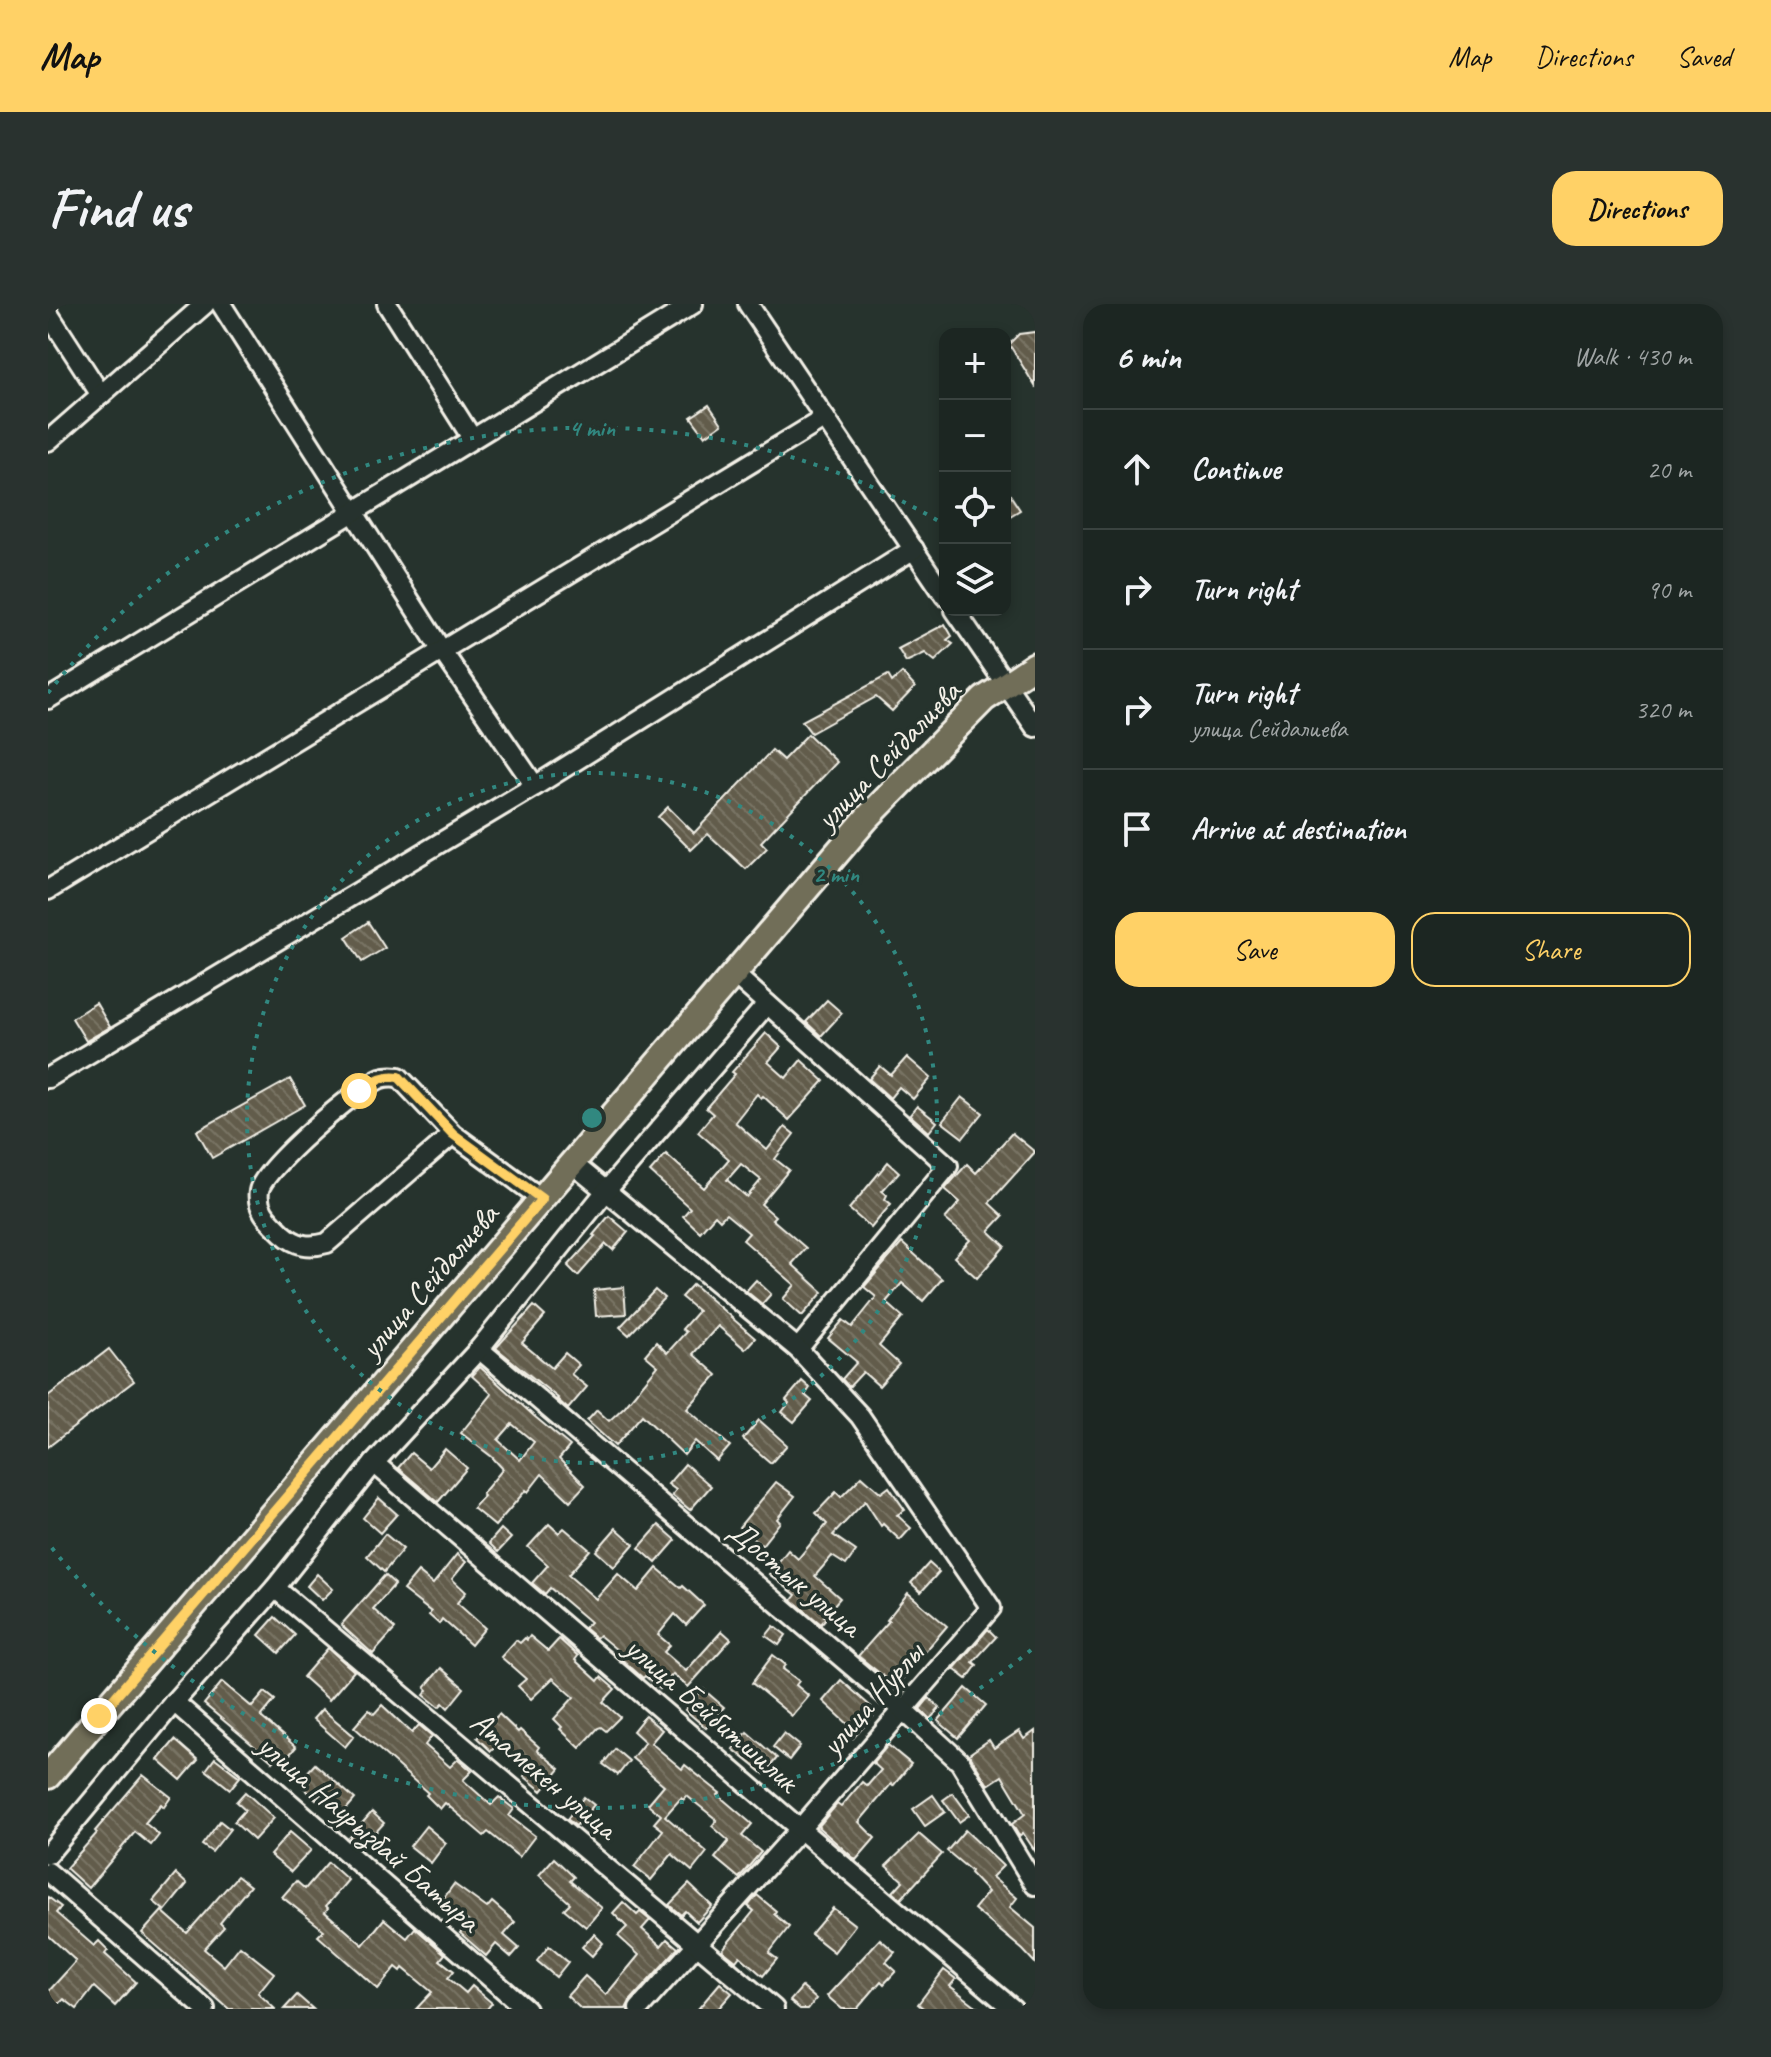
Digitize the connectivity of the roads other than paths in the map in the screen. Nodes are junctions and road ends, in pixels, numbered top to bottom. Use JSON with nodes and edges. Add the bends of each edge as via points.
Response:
{"nodes":[{"id":1,"x":205,"y":304,"type":"edge"},
{"id":2,"x":221,"y":304,"type":"edge"},
{"id":3,"x":387,"y":304,"type":"edge"},
{"id":4,"x":693,"y":304,"type":"edge"},
{"id":5,"x":748,"y":304,"type":"edge"},
{"id":6,"x":48,"y":313,"type":"edge"},
{"id":7,"x":101,"y":395,"type":"junction"},
{"id":8,"x":825,"y":418,"type":"junction"},
{"id":9,"x":472,"y":438,"type":"junction"},
{"id":10,"x":48,"y":441,"type":"edge"},
{"id":11,"x":353,"y":512,"type":"junction"},
{"id":12,"x":914,"y":549,"type":"junction"},
{"id":13,"x":939,"y":587,"type":"edge"},
{"id":14,"x":959,"y":616,"type":"edge"},
{"id":15,"x":442,"y":651,"type":"junction"},
{"id":16,"x":1035,"y":665,"type":"edge"},
{"id":17,"x":1005,"y":685,"type":"junction"},
{"id":18,"x":48,"y":699,"type":"edge"},
{"id":19,"x":1035,"y":727,"type":"edge"},
{"id":20,"x":535,"y":786,"type":"junction"},
{"id":21,"x":48,"y":890,"type":"edge"},
{"id":22,"x":734,"y":974,"type":"junction"},
{"id":23,"x":767,"y":1004,"type":"junction"},
{"id":24,"x":48,"y":1078,"type":"edge"},
{"id":25,"x":453,"y":1134,"type":"junction"},
{"id":26,"x":572,"y":1163,"type":"junction"},
{"id":27,"x":606,"y":1191,"type":"junction"},
{"id":28,"x":542,"y":1199,"type":"junction"},
{"id":29,"x":479,"y":1349,"type":"junction"},
{"id":30,"x":798,"y":1349,"type":"junction"},
{"id":31,"x":374,"y":1463,"type":"junction"},
{"id":32,"x":275,"y":1588,"type":"junction"},
{"id":33,"x":174,"y":1702,"type":"junction"},
{"id":34,"x":902,"y":1709,"type":"junction"},
{"id":35,"x":48,"y":1776,"type":"edge"},
{"id":36,"x":800,"y":1829,"type":"junction"},
{"id":37,"x":48,"y":1854,"type":"edge"},
{"id":38,"x":48,"y":1872,"type":"edge"},
{"id":39,"x":1035,"y":1885,"type":"edge"},
{"id":40,"x":697,"y":1943,"type":"junction"},
{"id":41,"x":205,"y":2009,"type":"edge"},
{"id":42,"x":526,"y":2009,"type":"edge"},
{"id":43,"x":639,"y":2009,"type":"edge"},
{"id":44,"x":774,"y":2009,"type":"edge"},
{"id":45,"x":1013,"y":2009,"type":"edge"}],
"edges":[{"from":1,"to":7,"type":"street"},
{"from":2,"to":11,"type":"street"},
{"from":3,"to":9,"type":"street"},
{"from":4,"to":9,"type":"street"},
{"from":5,"to":8,"type":"street"},
{"from":6,"to":7,"type":"street"},
{"from":7,"to":10,"type":"street"},
{"from":8,"to":12,"type":"street"},
{"from":8,"to":15,"type":"street"},
{"from":9,"to":11,"type":"street"},
{"from":11,"to":15,"type":"street"},
{"from":11,"to":18,"type":"street"},
{"from":12,"to":13,"type":"street"},
{"from":12,"to":20,"type":"street"},
{"from":14,"to":17,"type":"street"},
{"from":15,"to":20,"type":"street"},
{"from":15,"to":21,"type":"street"},
{"from":16,"to":17,"type":"main road","name":"улица Сейдалиева"},
{"from":17,"to":19,"type":"street"},
{"from":17,"to":22,"type":"main road","name":"улица Сейдалиева","via":[[984,699],[867,818]]},
{"from":20,"to":24,"type":"street"},
{"from":22,"to":23,"type":"street"},
{"from":22,"to":26,"type":"main road","name":"улица Сейдалиева"},
{"from":23,"to":27,"type":"street"},
{"from":23,"to":30,"type":"street","via":[[948,1166]]},
{"from":25,"to":25,"type":"street","via":[[399,1077],[379,1079],[268,1173],[259,1189],[264,1215],[302,1246],[327,1243]]},
{"from":25,"to":28,"type":"street"},
{"from":26,"to":27,"type":"street"},
{"from":26,"to":28,"type":"main road","name":"улица Сейдалиева"},
{"from":27,"to":29,"type":"street"},
{"from":27,"to":30,"type":"street"},
{"from":28,"to":35,"type":"main road","name":"улица Сейдалиева"},
{"from":29,"to":31,"type":"street"},
{"from":29,"to":34,"type":"street","name":"Достык улица"},
{"from":30,"to":34,"type":"street","name":"улица Нурлы","via":[[860,1416],[991,1608]]},
{"from":31,"to":32,"type":"street"},
{"from":31,"to":36,"type":"street","name":"улица Бейбитшилик"},
{"from":32,"to":33,"type":"street"},
{"from":32,"to":40,"type":"street","name":"Атамекен улица"},
{"from":33,"to":37,"type":"street"},
{"from":33,"to":42,"type":"street","name":"улица Наурызбай Батыра"},
{"from":34,"to":36,"type":"street","name":"улица Нурлы"},
{"from":34,"to":39,"type":"street","name":"Достык улица","via":[[960,1762]]},
{"from":36,"to":40,"type":"street","name":"улица Нурлы"},
{"from":36,"to":45,"type":"street","name":"улица Бейбитшилик"},
{"from":38,"to":41,"type":"street"},
{"from":40,"to":43,"type":"street","name":"улица Нурлы"},
{"from":40,"to":44,"type":"street","name":"Атамекен улица"}]}
